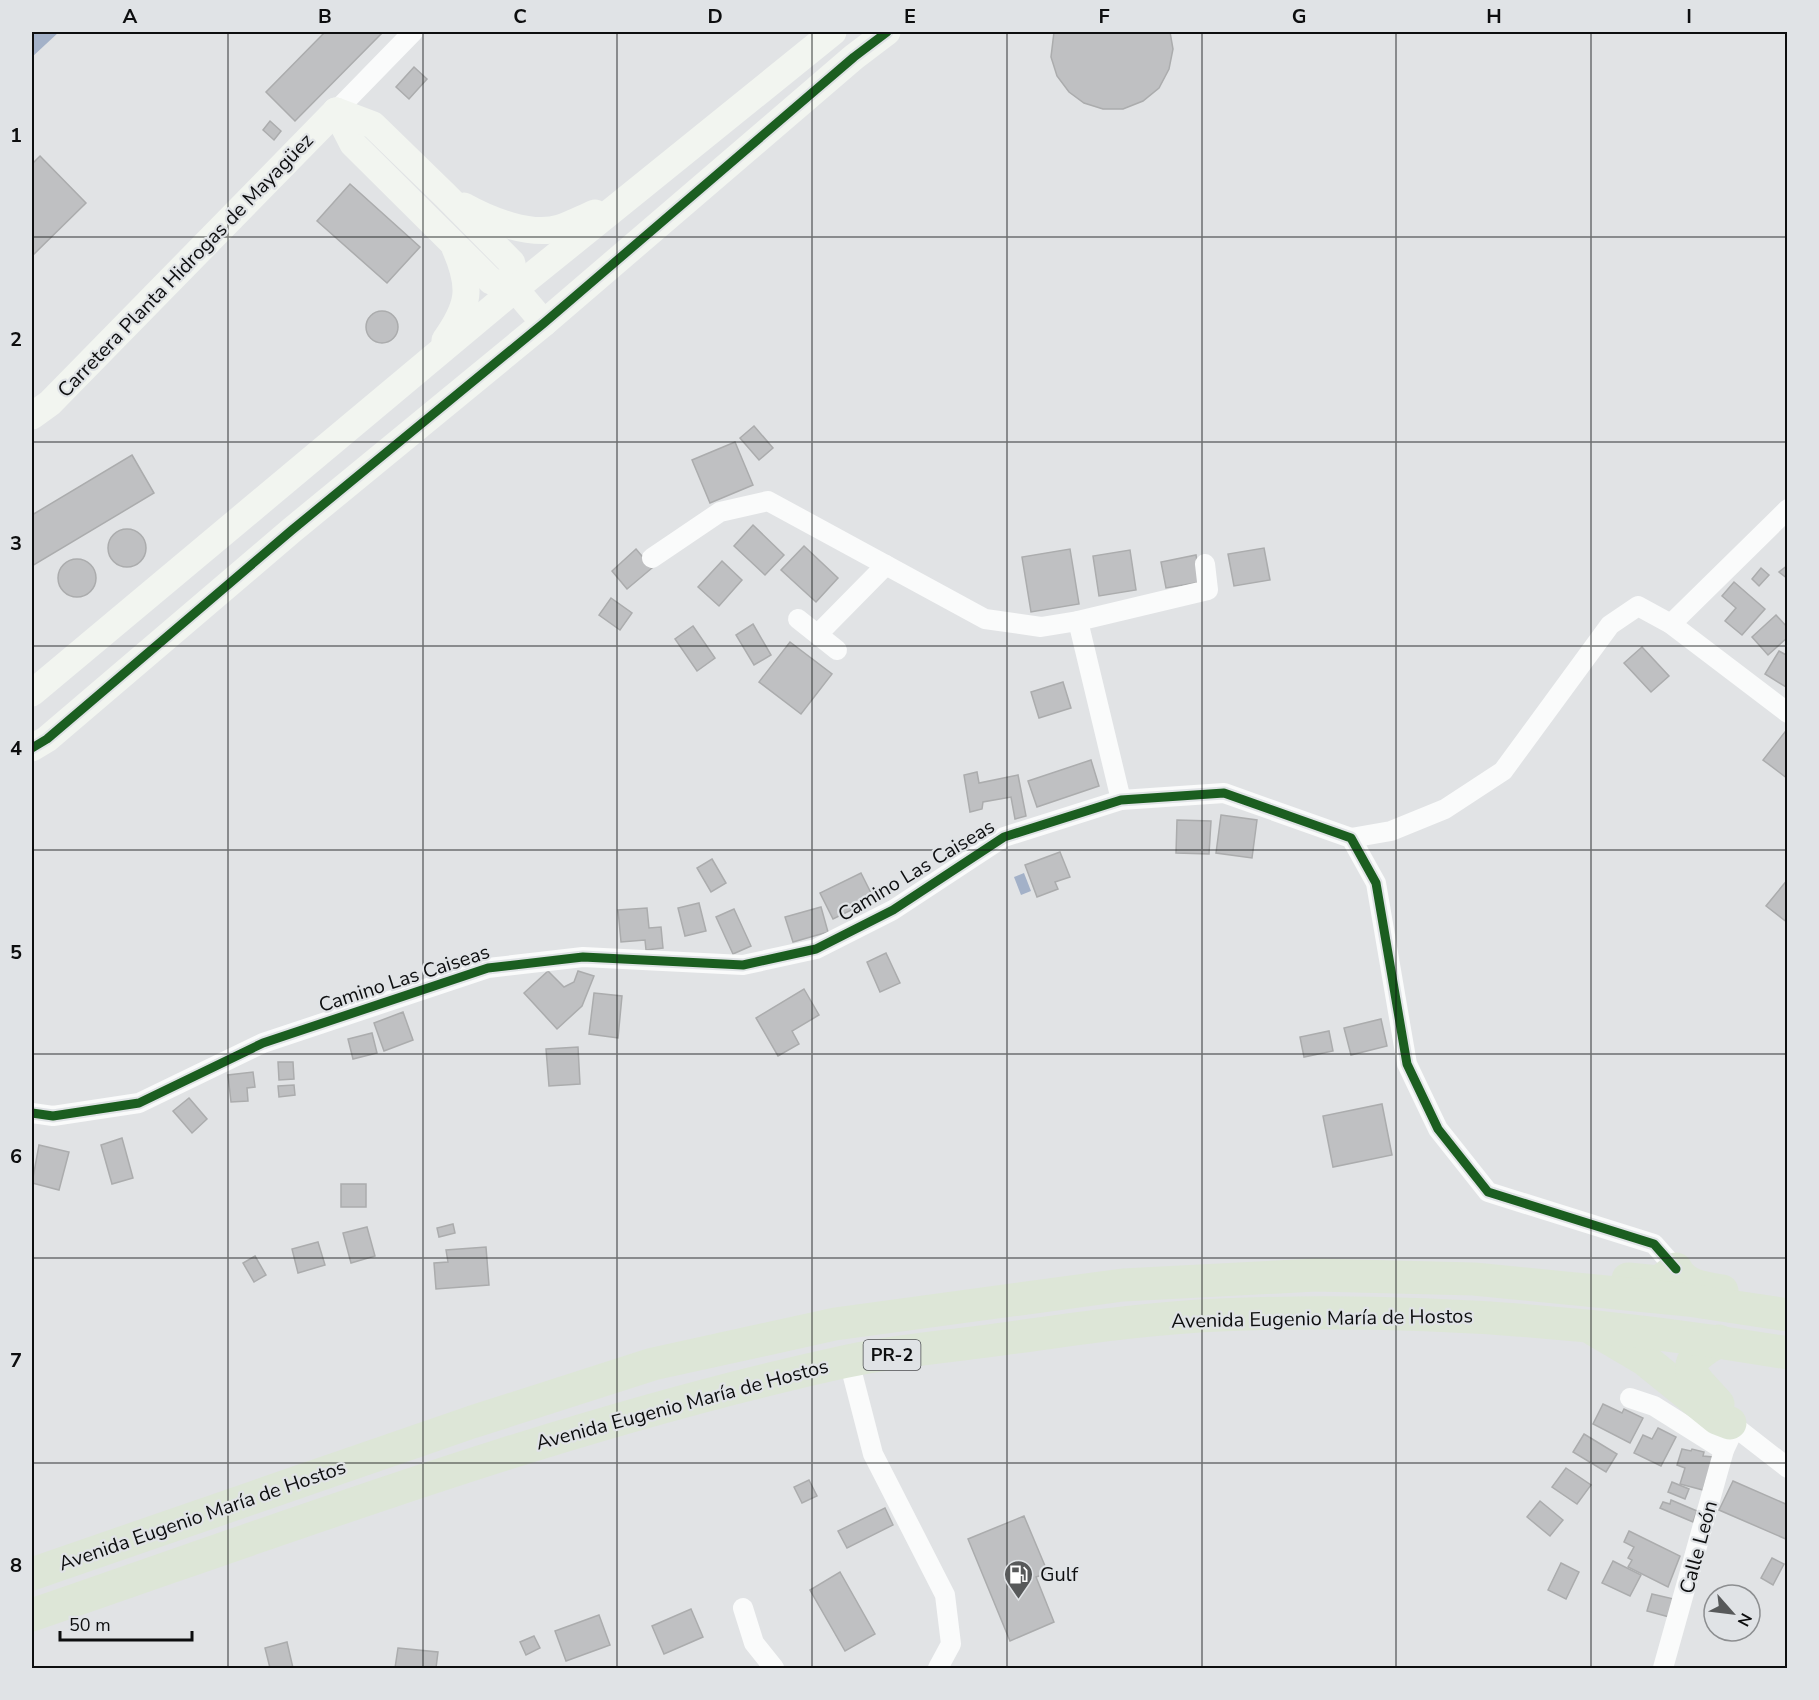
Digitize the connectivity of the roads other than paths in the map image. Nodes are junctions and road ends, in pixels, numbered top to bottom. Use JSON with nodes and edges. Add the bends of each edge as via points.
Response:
{"nodes":[{"id":1,"x":414,"y":32,"type":"edge"},
{"id":2,"x":833,"y":32,"type":"edge"},
{"id":3,"x":887,"y":32,"type":"edge"},
{"id":4,"x":336,"y":111,"type":"junction"},
{"id":5,"x":446,"y":196,"type":"junction"},
{"id":6,"x":626,"y":199,"type":"junction"},
{"id":7,"x":452,"y":242,"type":"junction"},
{"id":8,"x":515,"y":289,"type":"junction"},
{"id":9,"x":544,"y":323,"type":"junction"},
{"id":10,"x":431,"y":360,"type":"junction"},
{"id":11,"x":32,"y":416,"type":"edge"},
{"id":12,"x":1788,"y":509,"type":"edge"},
{"id":13,"x":652,"y":558,"type":"dead end"},
{"id":14,"x":1205,"y":564,"type":"dead end"},
{"id":15,"x":886,"y":565,"type":"junction"},
{"id":16,"x":798,"y":619,"type":"dead end"},
{"id":17,"x":1078,"y":621,"type":"junction"},
{"id":18,"x":1671,"y":624,"type":"junction"},
{"id":19,"x":819,"y":633,"type":"junction"},
{"id":20,"x":837,"y":650,"type":"dead end"},
{"id":21,"x":32,"y":693,"type":"edge"},
{"id":22,"x":1788,"y":713,"type":"edge"},
{"id":23,"x":32,"y":748,"type":"edge"},
{"id":24,"x":1121,"y":800,"type":"junction"},
{"id":25,"x":1352,"y":838,"type":"junction"},
{"id":26,"x":32,"y":1113,"type":"edge"},
{"id":27,"x":1676,"y":1269,"type":"junction"},
{"id":28,"x":1545,"y":1285,"type":"junction"},
{"id":29,"x":1788,"y":1308,"type":"edge"},
{"id":30,"x":1788,"y":1315,"type":"edge"},
{"id":31,"x":1587,"y":1324,"type":"junction"},
{"id":32,"x":1719,"y":1341,"type":"junction"},
{"id":33,"x":1788,"y":1353,"type":"edge"},
{"id":34,"x":849,"y":1361,"type":"junction"},
{"id":35,"x":1630,"y":1398,"type":"dead end"},
{"id":36,"x":1729,"y":1433,"type":"junction"},
{"id":37,"x":1788,"y":1468,"type":"edge"},
{"id":38,"x":32,"y":1574,"type":"edge"},
{"id":39,"x":743,"y":1608,"type":"dead end"},
{"id":40,"x":32,"y":1615,"type":"edge"},
{"id":41,"x":774,"y":1668,"type":"edge"},
{"id":42,"x":938,"y":1668,"type":"edge"},
{"id":43,"x":1663,"y":1668,"type":"edge"}],
"edges":[{"from":1,"to":4,"type":"street"},
{"from":2,"to":6,"type":"street"},
{"from":3,"to":9,"type":"street"},
{"from":4,"to":5,"type":"street","via":[[373,125]]},
{"from":4,"to":7,"type":"street","via":[[352,144]]},
{"from":4,"to":11,"type":"street","name":"Carretera Planta Hidrogas de Mayagüez","via":[[50,403]]},
{"from":5,"to":6,"type":"street","via":[[488,219],[524,228],[558,229]]},
{"from":5,"to":8,"type":"street","via":[[512,263]]},
{"from":6,"to":8,"type":"street"},
{"from":7,"to":8,"type":"street","via":[[491,281]]},
{"from":7,"to":10,"type":"street","via":[[466,274],[467,294],[460,319]]},
{"from":8,"to":9,"type":"street"},
{"from":8,"to":10,"type":"street"},
{"from":9,"to":23,"type":"street"},
{"from":10,"to":21,"type":"street"},
{"from":12,"to":18,"type":"street"},
{"from":13,"to":15,"type":"street","via":[[720,512],[768,501]]},
{"from":14,"to":17,"type":"street","via":[[1208,590]]},
{"from":15,"to":17,"type":"street","via":[[985,619],[1041,627]]},
{"from":15,"to":19,"type":"street"},
{"from":16,"to":19,"type":"street"},
{"from":17,"to":24,"type":"street"},
{"from":18,"to":22,"type":"street"},
{"from":18,"to":25,"type":"street","via":[[1638,606],[1610,626],[1503,771],[1445,809],[1390,831]]},
{"from":19,"to":20,"type":"street"},
{"from":24,"to":25,"type":"street","name":"Camino Las Caiseas","via":[[1224,793]]},
{"from":24,"to":26,"type":"street","name":"Camino Las Caiseas","via":[[1004,837],[893,910],[816,949],[743,965],[583,957],[488,968],[263,1043],[139,1103],[53,1116]]},
{"from":25,"to":27,"type":"street","via":[[1376,883],[1407,1064],[1438,1129],[1488,1192],[1654,1244]]},
{"from":27,"to":28,"type":"highway","via":[[1659,1282],[1574,1275]]},
{"from":27,"to":29,"type":"highway","via":[[1680,1276],[1698,1286],[1761,1298]]},
{"from":28,"to":30,"type":"highway","name":"Avenida Eugenio María de Hostos","number":"PR-2"},
{"from":28,"to":38,"type":"highway","name":"Avenida Eugenio María de Hostos","number":"PR-2","via":[[1316,1275],[1218,1279],[1124,1285],[835,1324],[653,1364]]},
{"from":31,"to":32,"type":"highway","name":"Avenida Eugenio María de Hostos","number":"PR-2"},
{"from":31,"to":34,"type":"highway","name":"Avenida Eugenio María de Hostos","number":"PR-2","via":[[1444,1314],[1218,1315],[1122,1323]]},
{"from":31,"to":36,"type":"highway","via":[[1644,1359],[1717,1418]]},
{"from":32,"to":33,"type":"highway","name":"Avenida Eugenio María de Hostos","number":"PR-2"},
{"from":32,"to":36,"type":"highway","via":[[1694,1356],[1692,1374]]},
{"from":34,"to":40,"type":"highway","name":"Avenida Eugenio María de Hostos","number":"PR-2","via":[[674,1402],[478,1460]]},
{"from":34,"to":42,"type":"street","via":[[873,1454],[945,1595],[951,1644]]},
{"from":35,"to":36,"type":"street"},
{"from":36,"to":37,"type":"street"},
{"from":36,"to":43,"type":"street","name":"Calle León"},
{"from":39,"to":41,"type":"street","via":[[754,1643]]}]}
